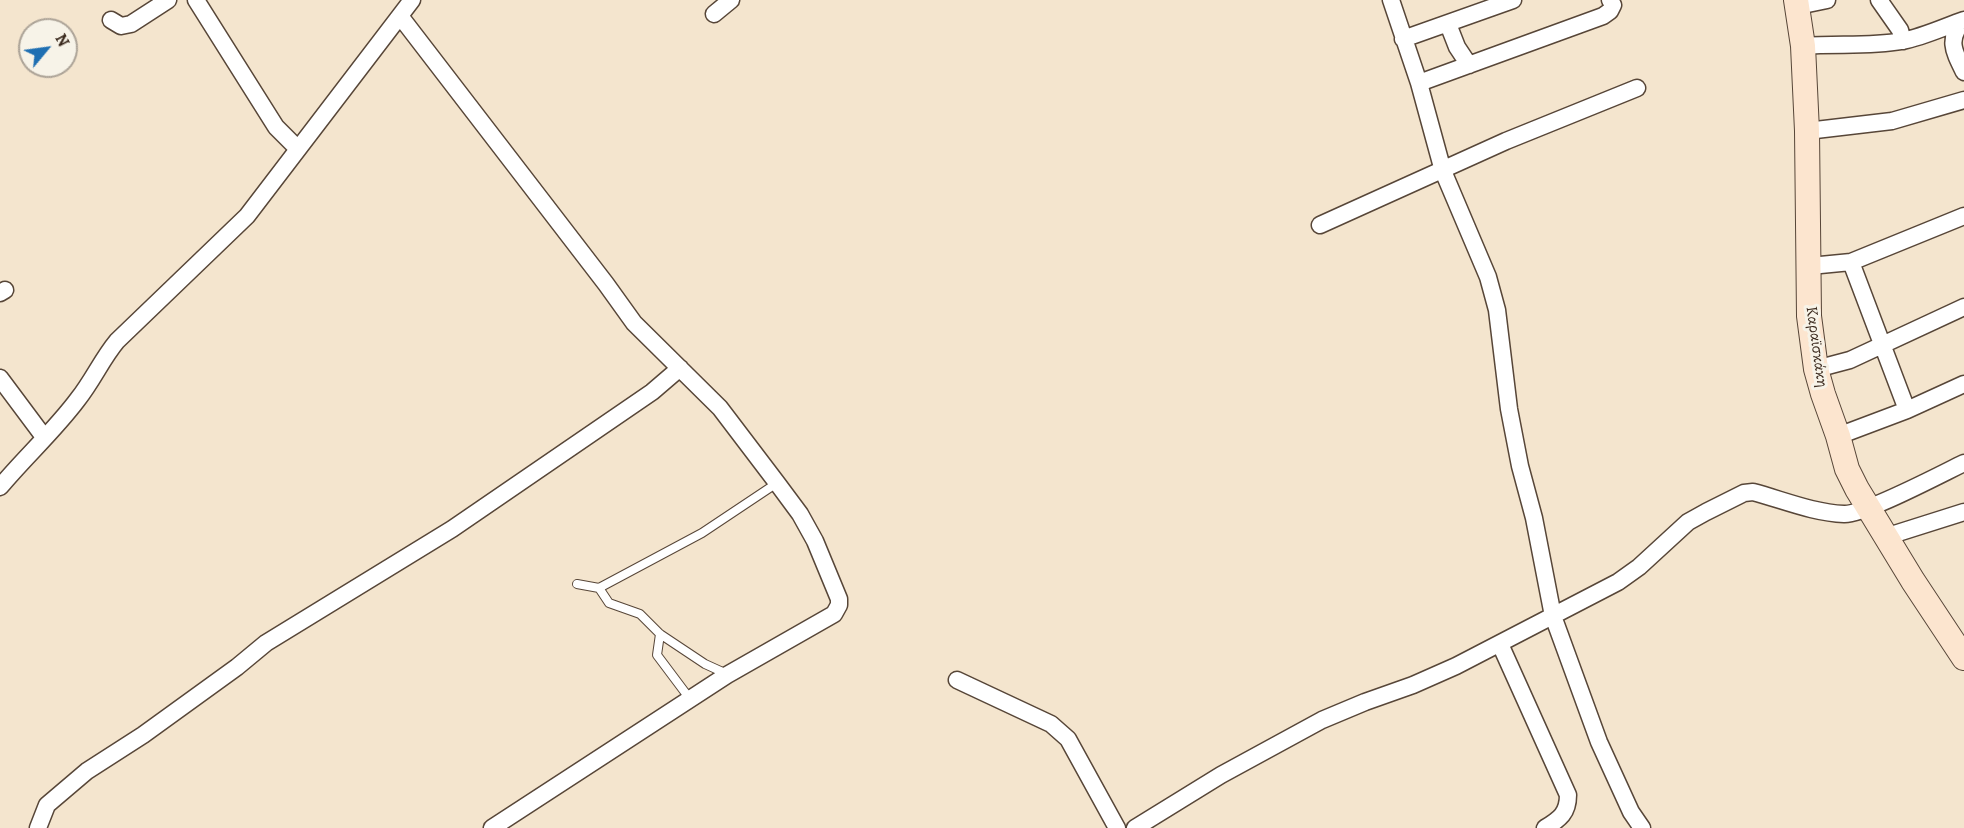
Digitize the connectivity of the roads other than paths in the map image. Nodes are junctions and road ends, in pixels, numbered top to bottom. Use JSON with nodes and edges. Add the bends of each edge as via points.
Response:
{"nodes":[{"id":1,"x":168,"y":0,"type":"edge"},
{"id":2,"x":196,"y":0,"type":"edge"},
{"id":3,"x":412,"y":0,"type":"edge"},
{"id":4,"x":731,"y":0,"type":"edge"},
{"id":5,"x":1391,"y":0,"type":"edge"},
{"id":6,"x":1512,"y":0,"type":"edge"},
{"id":7,"x":1610,"y":0,"type":"edge"},
{"id":8,"x":1827,"y":0,"type":"edge"},
{"id":9,"x":1879,"y":0,"type":"edge"},
{"id":10,"x":1797,"y":3,"type":"edge"},
{"id":11,"x":714,"y":14,"type":"dead end"},
{"id":12,"x":400,"y":16,"type":"junction"},
{"id":13,"x":111,"y":20,"type":"dead end"},
{"id":14,"x":1448,"y":24,"type":"junction"},
{"id":15,"x":1923,"y":34,"type":"junction"},
{"id":16,"x":1403,"y":39,"type":"junction"},
{"id":17,"x":1903,"y":41,"type":"junction"},
{"id":18,"x":1803,"y":46,"type":"junction"},
{"id":19,"x":1954,"y":52,"type":"junction"},
{"id":20,"x":1468,"y":65,"type":"junction"},
{"id":21,"x":1964,"y":72,"type":"edge"},
{"id":22,"x":1419,"y":83,"type":"junction"},
{"id":23,"x":1637,"y":88,"type":"dead end"},
{"id":24,"x":1964,"y":100,"type":"edge"},
{"id":25,"x":1807,"y":131,"type":"junction"},
{"id":26,"x":298,"y":149,"type":"junction"},
{"id":27,"x":1443,"y":171,"type":"junction"},
{"id":28,"x":1964,"y":216,"type":"edge"},
{"id":29,"x":1320,"y":225,"type":"dead end"},
{"id":30,"x":1851,"y":262,"type":"junction"},
{"id":31,"x":1810,"y":266,"type":"junction"},
{"id":32,"x":1964,"y":307,"type":"edge"},
{"id":33,"x":1881,"y":346,"type":"junction"},
{"id":34,"x":680,"y":368,"type":"junction"},
{"id":35,"x":1816,"y":369,"type":"junction"},
{"id":36,"x":0,"y":378,"type":"edge"},
{"id":37,"x":1964,"y":384,"type":"edge"},
{"id":38,"x":1907,"y":410,"type":"junction"},
{"id":39,"x":1838,"y":436,"type":"junction"},
{"id":40,"x":44,"y":437,"type":"junction"},
{"id":41,"x":1964,"y":464,"type":"edge"},
{"id":42,"x":777,"y":483,"type":"junction"},
{"id":43,"x":0,"y":487,"type":"edge"},
{"id":44,"x":1868,"y":508,"type":"junction"},
{"id":45,"x":1964,"y":512,"type":"edge"},
{"id":46,"x":1885,"y":537,"type":"junction"},
{"id":47,"x":577,"y":584,"type":"dead end"},
{"id":48,"x":599,"y":588,"type":"junction"},
{"id":49,"x":1553,"y":616,"type":"junction"},
{"id":50,"x":660,"y":633,"type":"junction"},
{"id":51,"x":1500,"y":644,"type":"junction"},
{"id":52,"x":1964,"y":658,"type":"edge"},
{"id":53,"x":727,"y":675,"type":"junction"},
{"id":54,"x":957,"y":680,"type":"dead end"},
{"id":55,"x":690,"y":699,"type":"junction"},
{"id":56,"x":38,"y":828,"type":"edge"},
{"id":57,"x":492,"y":828,"type":"edge"},
{"id":58,"x":1117,"y":828,"type":"edge"},
{"id":59,"x":1135,"y":828,"type":"edge"},
{"id":60,"x":1545,"y":828,"type":"edge"},
{"id":61,"x":1642,"y":828,"type":"edge"}],
"edges":[{"from":1,"to":13,"type":"street","via":[[131,24],[121,26]]},
{"from":2,"to":26,"type":"street","via":[[276,127]]},
{"from":3,"to":12,"type":"street"},
{"from":4,"to":11,"type":"street"},
{"from":5,"to":16,"type":"street"},
{"from":6,"to":14,"type":"street"},
{"from":7,"to":20,"type":"street","via":[[1610,11],[1603,16]]},
{"from":8,"to":10,"type":"street"},
{"from":9,"to":17,"type":"street"},
{"from":10,"to":18,"type":"street","name":"Καραϊσκάκη"},
{"from":12,"to":26,"type":"street"},
{"from":12,"to":34,"type":"street","via":[[634,323]]},
{"from":14,"to":16,"type":"street"},
{"from":14,"to":20,"type":"street"},
{"from":15,"to":17,"type":"street"},
{"from":15,"to":19,"type":"street"},
{"from":15,"to":19,"type":"street","via":[[1964,20],[1954,31]]},
{"from":16,"to":22,"type":"street"},
{"from":17,"to":18,"type":"street"},
{"from":18,"to":25,"type":"street","name":"Καραϊσκάκη"},
{"from":19,"to":21,"type":"street"},
{"from":20,"to":22,"type":"street"},
{"from":22,"to":27,"type":"street"},
{"from":23,"to":27,"type":"street"},
{"from":24,"to":25,"type":"street","via":[[1892,121]]},
{"from":25,"to":31,"type":"street","name":"Καραϊσκάκη"},
{"from":26,"to":40,"type":"street","via":[[247,216],[117,341],[80,397]]},
{"from":27,"to":29,"type":"street"},
{"from":27,"to":49,"type":"street","via":[[1488,277],[1497,310],[1509,409]]},
{"from":28,"to":30,"type":"street"},
{"from":30,"to":31,"type":"street"},
{"from":30,"to":33,"type":"street"},
{"from":31,"to":35,"type":"street","name":"Καραϊσκάκη","via":[[1809,316]]},
{"from":32,"to":33,"type":"street"},
{"from":33,"to":35,"type":"street"},
{"from":33,"to":38,"type":"street"},
{"from":34,"to":42,"type":"street","via":[[720,408]]},
{"from":34,"to":56,"type":"street","via":[[652,392],[452,529],[266,644],[143,735],[87,771],[47,805]]},
{"from":35,"to":39,"type":"street","name":"Καραϊσκάκη"},
{"from":36,"to":40,"type":"street"},
{"from":37,"to":38,"type":"street"},
{"from":38,"to":39,"type":"street"},
{"from":39,"to":44,"type":"street","name":"Καραϊσκάκη","via":[[1847,469]]},
{"from":40,"to":43,"type":"street"},
{"from":41,"to":44,"type":"street"},
{"from":42,"to":48,"type":"lane","via":[[702,533]]},
{"from":42,"to":53,"type":"street","via":[[815,541],[839,605],[834,614]]},
{"from":44,"to":46,"type":"street","name":"Καραϊσκάκη"},
{"from":44,"to":49,"type":"street","via":[[1846,514],[1753,492],[1744,494],[1688,522],[1625,577]]},
{"from":45,"to":46,"type":"street"},
{"from":46,"to":52,"type":"street","name":"Καραϊσκάκη"},
{"from":47,"to":48,"type":"lane"},
{"from":48,"to":50,"type":"lane","via":[[609,603],[640,614]]},
{"from":49,"to":51,"type":"street"},
{"from":49,"to":61,"type":"street","via":[[1599,742]]},
{"from":50,"to":53,"type":"lane"},
{"from":50,"to":55,"type":"lane","via":[[657,655]]},
{"from":51,"to":59,"type":"street","via":[[1413,685],[1322,720]]},
{"from":51,"to":60,"type":"street","via":[[1568,795],[1566,812]]},
{"from":53,"to":55,"type":"street"},
{"from":54,"to":58,"type":"street","via":[[1051,724],[1068,738]]},
{"from":55,"to":57,"type":"street"}]}
